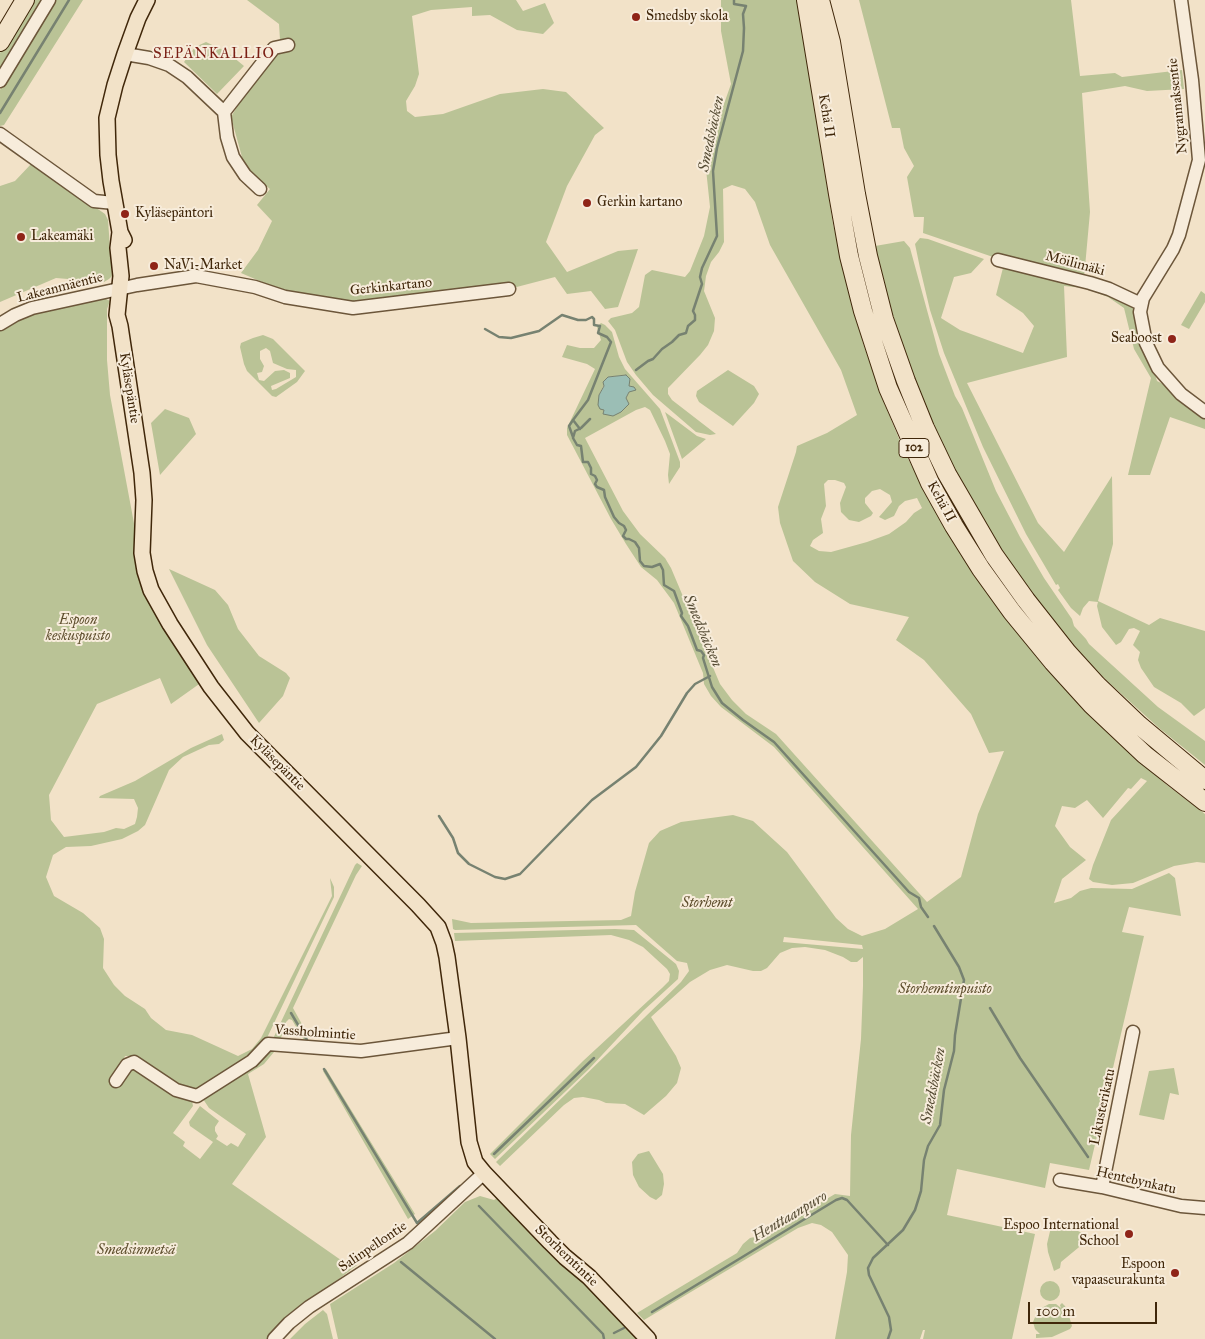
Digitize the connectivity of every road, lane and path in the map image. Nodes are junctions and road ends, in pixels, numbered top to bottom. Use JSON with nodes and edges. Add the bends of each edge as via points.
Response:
{"nodes":[{"id":1,"x":25,"y":0,"type":"edge"},
{"id":2,"x":49,"y":0,"type":"edge"},
{"id":3,"x":147,"y":0,"type":"edge"},
{"id":4,"x":806,"y":0,"type":"edge"},
{"id":5,"x":820,"y":0,"type":"edge"},
{"id":6,"x":826,"y":0,"type":"edge"},
{"id":7,"x":1181,"y":0,"type":"edge"},
{"id":8,"x":0,"y":42,"type":"edge"},
{"id":9,"x":832,"y":42,"type":"junction"},
{"id":10,"x":288,"y":44,"type":"dead end"},
{"id":11,"x":125,"y":54,"type":"junction"},
{"id":12,"x":0,"y":81,"type":"edge"},
{"id":13,"x":224,"y":112,"type":"junction"},
{"id":14,"x":0,"y":134,"type":"edge"},
{"id":15,"x":1202,"y":160,"type":"edge"},
{"id":16,"x":260,"y":189,"type":"dead end"},
{"id":17,"x":114,"y":203,"type":"junction"},
{"id":18,"x":998,"y":260,"type":"dead end"},
{"id":19,"x":125,"y":287,"type":"junction"},
{"id":20,"x":509,"y":289,"type":"dead end"},
{"id":21,"x":1141,"y":304,"type":"junction"},
{"id":22,"x":0,"y":324,"type":"edge"},
{"id":23,"x":1205,"y":412,"type":"edge"},
{"id":24,"x":1205,"y":780,"type":"edge"},
{"id":25,"x":1205,"y":802,"type":"edge"},
{"id":26,"x":1133,"y":1032,"type":"dead end"},
{"id":27,"x":458,"y":1038,"type":"junction"},
{"id":28,"x":116,"y":1081,"type":"dead end"},
{"id":29,"x":484,"y":1173,"type":"junction"},
{"id":30,"x":1060,"y":1180,"type":"dead end"},
{"id":31,"x":1102,"y":1188,"type":"junction"},
{"id":32,"x":1205,"y":1208,"type":"edge"},
{"id":33,"x":274,"y":1339,"type":"edge"},
{"id":34,"x":648,"y":1339,"type":"edge"}],
"edges":[{"from":1,"to":8,"type":"highway"},
{"from":2,"to":12,"type":"street"},
{"from":3,"to":11,"type":"main road","name":"Kyläsepäntie"},
{"from":4,"to":25,"type":"highway","name":"Kehä II","number":"102","via":[[838,194],[863,311],[888,388],[930,482],[981,569],[1053,662],[1092,705],[1145,755]]},
{"from":5,"to":9,"type":"highway","name":"Kehä II","number":"102"},
{"from":6,"to":9,"type":"highway"},
{"from":7,"to":15,"type":"street","name":"Nygrannaksentie"},
{"from":9,"to":24,"type":"highway","name":"Kehä II","number":"102","via":[[858,203],[884,319],[925,428],[947,474],[1004,570],[1067,652],[1139,725]]},
{"from":10,"to":13,"type":"street","via":[[274,48]]},
{"from":11,"to":13,"type":"street","via":[[169,65],[187,77]]},
{"from":11,"to":17,"type":"main road","name":"Kyläsepäntie","via":[[107,118]]},
{"from":13,"to":16,"type":"street","via":[[233,157]]},
{"from":14,"to":17,"type":"street","via":[[94,201]]},
{"from":15,"to":21,"type":"street","name":"Nygrannaksentie","via":[[1175,244]]},
{"from":17,"to":19,"type":"main road","name":"Kyläsepäntie","via":[[131,274]]},
{"from":18,"to":21,"type":"street","name":"Möilimäki","via":[[1109,288]]},
{"from":19,"to":20,"type":"street","name":"Gerkinkartano","via":[[196,276],[255,287],[285,297],[353,308]]},
{"from":19,"to":22,"type":"street","name":"Lakeanmäentie","via":[[32,308]]},
{"from":19,"to":27,"type":"main road","name":"Kyläsepäntie","via":[[124,316],[120,326],[142,474],[142,553],[151,590],[211,687],[238,722],[438,927],[444,943]]},
{"from":21,"to":23,"type":"street","via":[[1142,333],[1158,368],[1181,394]]},
{"from":26,"to":31,"type":"street","name":"Likusterikatu"},
{"from":27,"to":28,"type":"street","name":"Vassholmintie","via":[[361,1051],[268,1044],[252,1061],[197,1096],[176,1090],[134,1062],[127,1065]]},
{"from":27,"to":29,"type":"main road","name":"Kyläsepäntie","via":[[469,1142],[475,1162]]},
{"from":29,"to":33,"type":"street","name":"Salinpellontie","via":[[408,1243],[309,1307]]},
{"from":29,"to":34,"type":"main road","name":"Storhemtintie"},
{"from":30,"to":31,"type":"street","name":"Hentebynkatu"},
{"from":31,"to":32,"type":"street","name":"Hentebynkatu","via":[[1181,1206]]}]}
